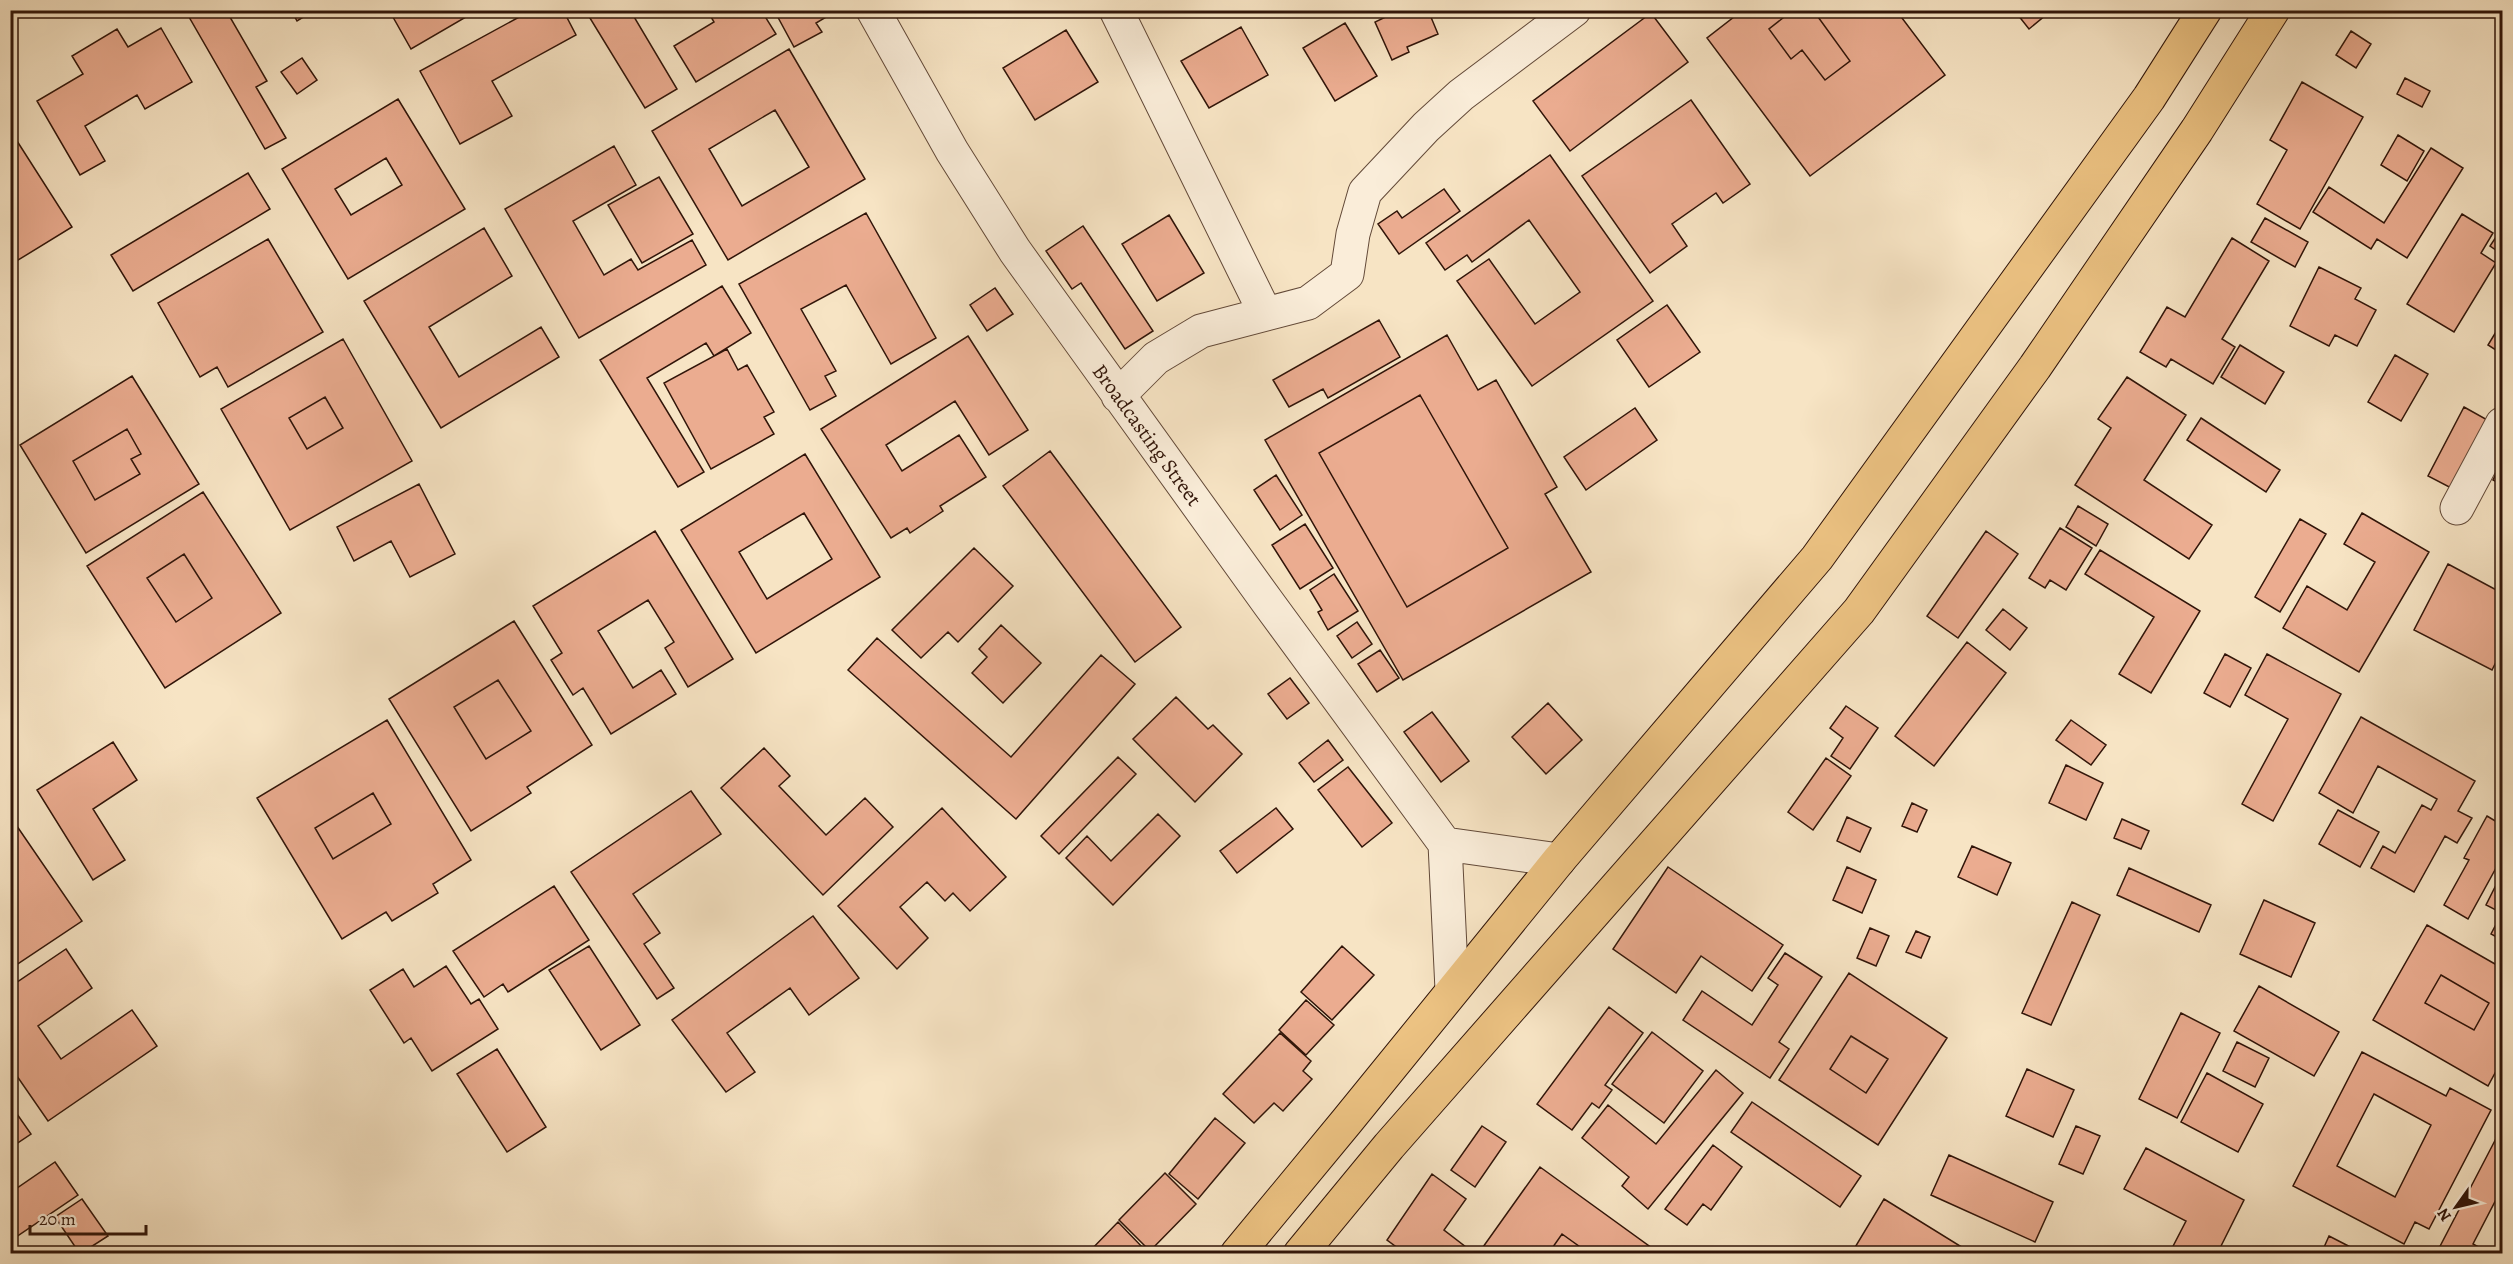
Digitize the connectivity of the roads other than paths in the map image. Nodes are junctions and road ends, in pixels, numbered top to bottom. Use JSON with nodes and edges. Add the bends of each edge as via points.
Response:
{"nodes":[{"id":1,"x":873,"y":10,"type":"edge"},
{"id":2,"x":1116,"y":10,"type":"edge"},
{"id":3,"x":1574,"y":10,"type":"edge"},
{"id":4,"x":2205,"y":10,"type":"edge"},
{"id":5,"x":2273,"y":10,"type":"edge"},
{"id":6,"x":1265,"y":313,"type":"junction"},
{"id":7,"x":1118,"y":396,"type":"junction"},
{"id":8,"x":2502,"y":424,"type":"edge"},
{"id":9,"x":2457,"y":508,"type":"dead end"},
{"id":10,"x":1445,"y":844,"type":"junction"},
{"id":11,"x":1559,"y":860,"type":"junction"},
{"id":12,"x":1452,"y":990,"type":"junction"},
{"id":13,"x":1237,"y":1254,"type":"edge"},
{"id":14,"x":1300,"y":1254,"type":"edge"}],
"edges":[{"from":1,"to":7,"type":"street","name":"Broadcasting Street","via":[[996,221]]},
{"from":2,"to":6,"type":"street"},
{"from":3,"to":6,"type":"street","via":[[1461,95],[1365,192],[1347,274],[1308,303]]},
{"from":4,"to":11,"type":"highway","via":[[2149,98],[1817,558]]},
{"from":5,"to":14,"type":"highway","via":[[2197,130],[2035,367],[1858,611],[1397,1137]]},
{"from":6,"to":7,"type":"street","via":[[1202,332],[1156,358]]},
{"from":7,"to":10,"type":"street","name":"Broadcasting Street"},
{"from":8,"to":9,"type":"street"},
{"from":10,"to":11,"type":"street"},
{"from":10,"to":12,"type":"street"},
{"from":11,"to":12,"type":"highway"},
{"from":12,"to":13,"type":"highway"}]}
